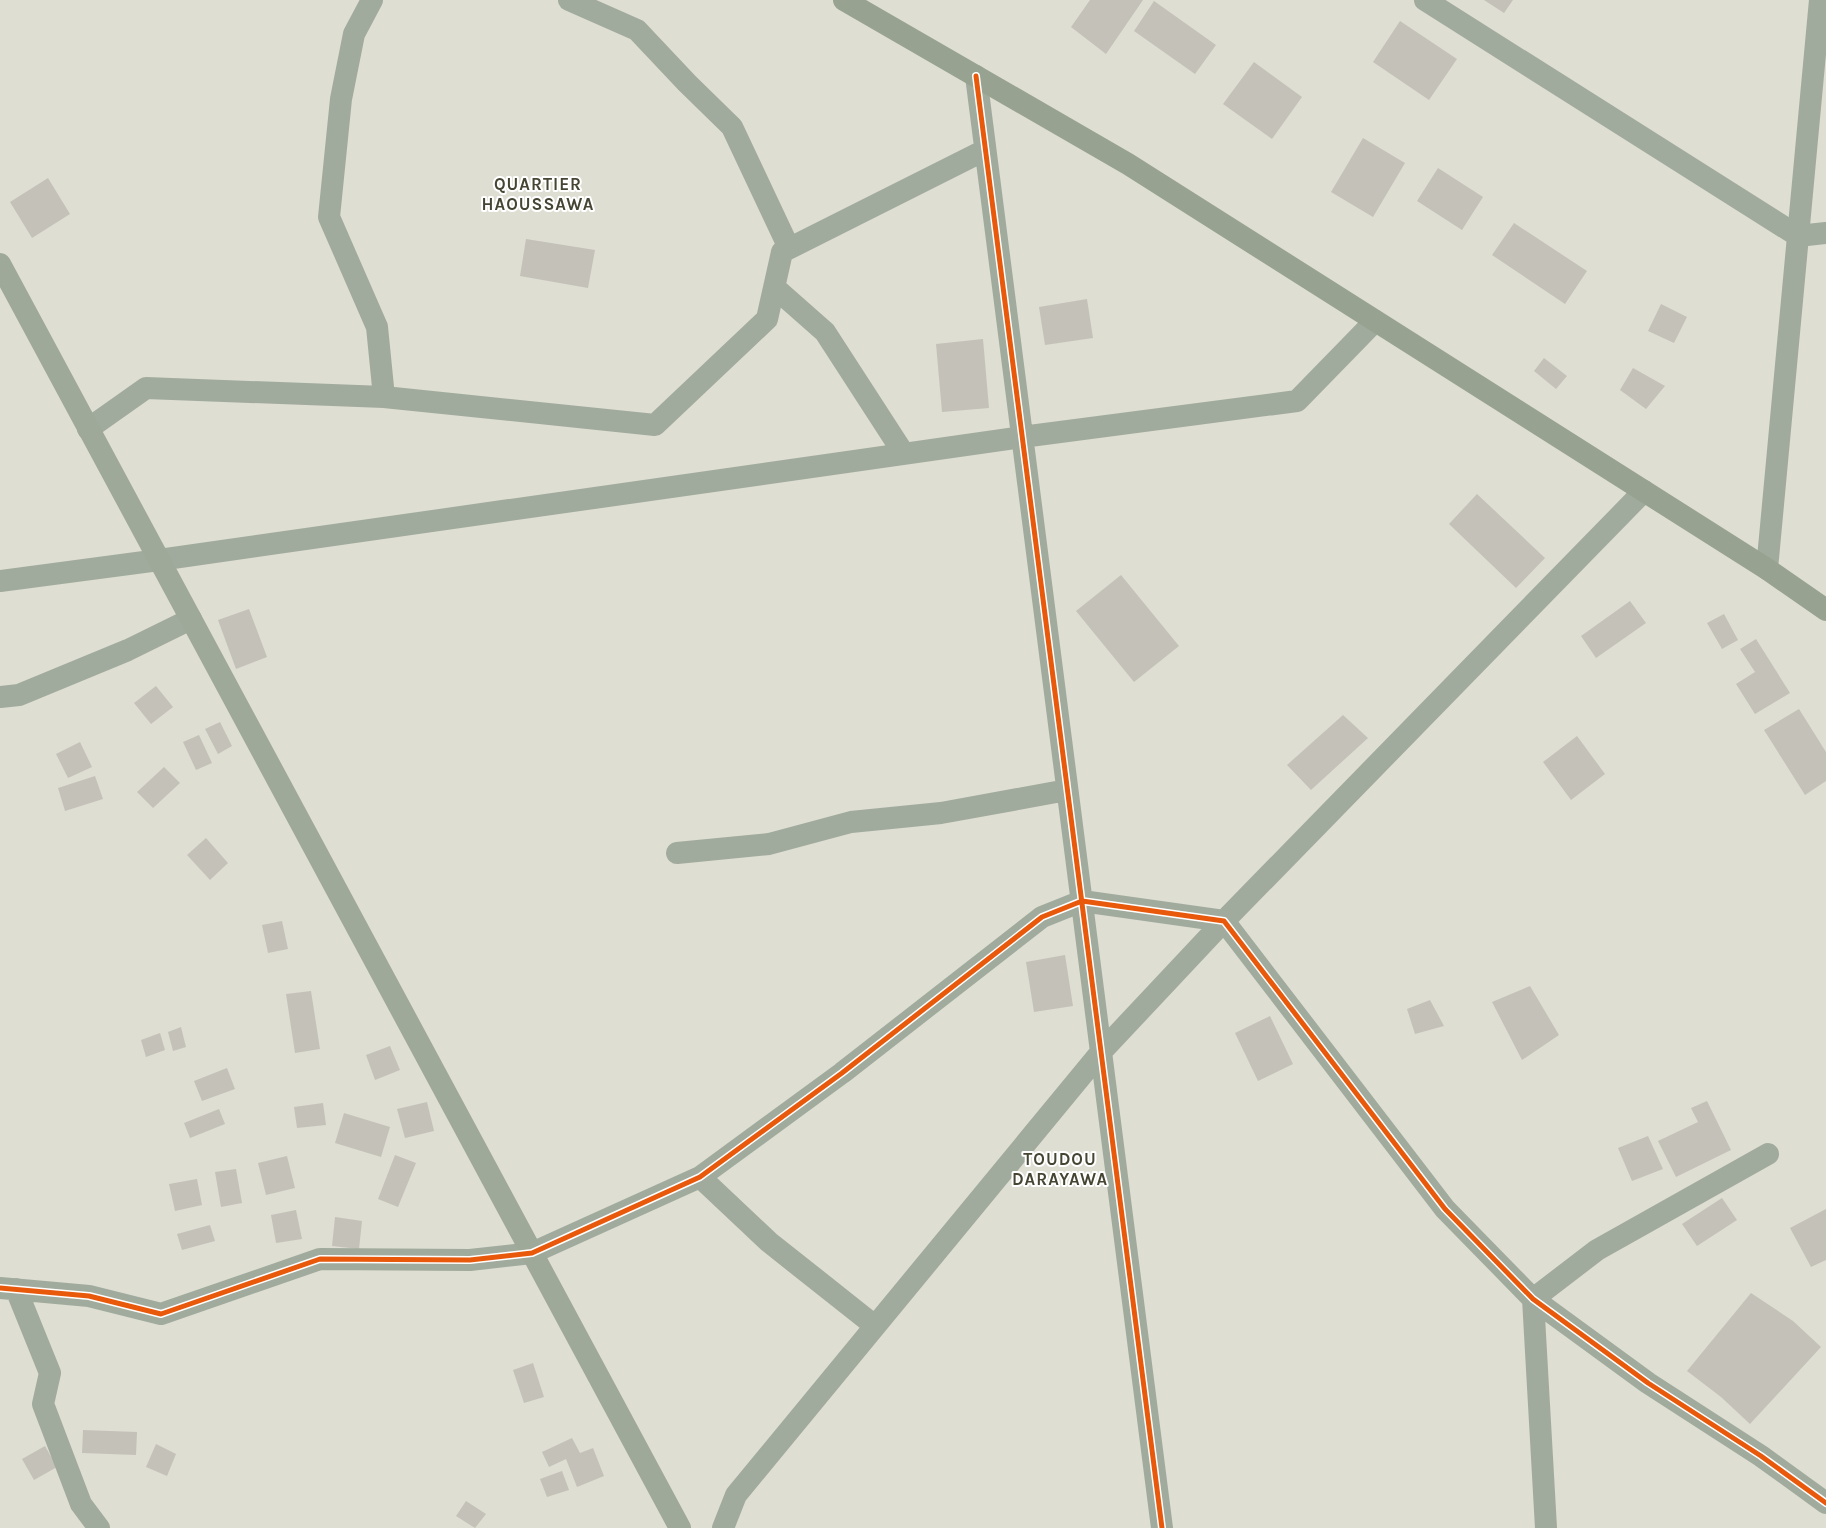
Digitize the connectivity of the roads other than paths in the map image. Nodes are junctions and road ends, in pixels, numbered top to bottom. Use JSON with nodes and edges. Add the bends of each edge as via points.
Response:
{"nodes":[{"id":1,"x":372,"y":0,"type":"edge"},
{"id":2,"x":569,"y":0,"type":"edge"},
{"id":3,"x":844,"y":0,"type":"edge"},
{"id":4,"x":1425,"y":0,"type":"edge"},
{"id":5,"x":1820,"y":0,"type":"edge"},
{"id":6,"x":976,"y":76,"type":"junction"},
{"id":7,"x":985,"y":150,"type":"junction"},
{"id":8,"x":1826,"y":233,"type":"edge"},
{"id":9,"x":1798,"y":236,"type":"junction"},
{"id":10,"x":789,"y":248,"type":"junction"},
{"id":11,"x":0,"y":264,"type":"edge"},
{"id":12,"x":774,"y":287,"type":"junction"},
{"id":13,"x":1375,"y":321,"type":"junction"},
{"id":14,"x":384,"y":397,"type":"junction"},
{"id":15,"x":88,"y":429,"type":"junction"},
{"id":16,"x":1022,"y":437,"type":"junction"},
{"id":17,"x":904,"y":454,"type":"junction"},
{"id":18,"x":1644,"y":491,"type":"junction"},
{"id":19,"x":159,"y":560,"type":"junction"},
{"id":20,"x":1767,"y":569,"type":"junction"},
{"id":21,"x":0,"y":581,"type":"edge"},
{"id":22,"x":1826,"y":610,"type":"edge"},
{"id":23,"x":191,"y":619,"type":"junction"},
{"id":24,"x":0,"y":697,"type":"edge"},
{"id":25,"x":1067,"y":790,"type":"junction"},
{"id":26,"x":677,"y":853,"type":"dead end"},
{"id":27,"x":1082,"y":901,"type":"junction"},
{"id":28,"x":1224,"y":921,"type":"junction"},
{"id":29,"x":1101,"y":1052,"type":"junction"},
{"id":30,"x":1768,"y":1154,"type":"dead end"},
{"id":31,"x":700,"y":1177,"type":"junction"},
{"id":32,"x":532,"y":1253,"type":"junction"},
{"id":33,"x":8,"y":1289,"type":"edge"},
{"id":34,"x":1533,"y":1299,"type":"junction"},
{"id":35,"x":875,"y":1326,"type":"junction"},
{"id":36,"x":1826,"y":1503,"type":"edge"},
{"id":37,"x":99,"y":1528,"type":"edge"},
{"id":38,"x":680,"y":1528,"type":"edge"},
{"id":39,"x":723,"y":1528,"type":"edge"},
{"id":40,"x":1162,"y":1528,"type":"edge"},
{"id":41,"x":1546,"y":1528,"type":"edge"}],
"edges":[{"from":1,"to":14,"type":"street","via":[[354,34],[341,99],[329,217],[377,327]]},
{"from":2,"to":10,"type":"street","via":[[637,30],[732,127]]},
{"from":3,"to":6,"type":"main road"},
{"from":4,"to":9,"type":"street"},
{"from":5,"to":9,"type":"street"},
{"from":6,"to":7,"type":"street"},
{"from":6,"to":13,"type":"main road","via":[[1128,164]]},
{"from":7,"to":10,"type":"street"},
{"from":7,"to":16,"type":"street"},
{"from":8,"to":9,"type":"street"},
{"from":9,"to":20,"type":"street"},
{"from":10,"to":12,"type":"street","via":[[782,252]]},
{"from":11,"to":15,"type":"street"},
{"from":12,"to":14,"type":"street","via":[[767,319],[655,425]]},
{"from":12,"to":17,"type":"street","via":[[825,332]]},
{"from":13,"to":16,"type":"street","via":[[1297,401]]},
{"from":13,"to":18,"type":"main road"},
{"from":14,"to":15,"type":"street","via":[[146,388]]},
{"from":15,"to":19,"type":"street"},
{"from":16,"to":17,"type":"street"},
{"from":16,"to":25,"type":"street"},
{"from":17,"to":19,"type":"street"},
{"from":18,"to":20,"type":"main road"},
{"from":18,"to":28,"type":"street"},
{"from":19,"to":21,"type":"street"},
{"from":19,"to":23,"type":"street"},
{"from":20,"to":22,"type":"main road"},
{"from":23,"to":24,"type":"street","via":[[128,650],[18,695]]},
{"from":23,"to":32,"type":"street"},
{"from":25,"to":26,"type":"street","via":[[941,813],[851,822],[769,844]]},
{"from":25,"to":27,"type":"street"},
{"from":27,"to":28,"type":"street"},
{"from":27,"to":29,"type":"street"},
{"from":27,"to":31,"type":"street","via":[[1042,917],[842,1073]]},
{"from":28,"to":29,"type":"street"},
{"from":28,"to":34,"type":"street","via":[[1445,1209]]},
{"from":29,"to":35,"type":"street"},
{"from":29,"to":40,"type":"street"},
{"from":30,"to":34,"type":"street","via":[[1597,1250]]},
{"from":31,"to":32,"type":"street"},
{"from":31,"to":35,"type":"street","via":[[769,1242]]},
{"from":32,"to":33,"type":"street","via":[[470,1260],[320,1259],[161,1314],[89,1296]]},
{"from":32,"to":38,"type":"street"},
{"from":33,"to":37,"type":"street","via":[[50,1373],[43,1404],[81,1504]]},
{"from":34,"to":36,"type":"street","via":[[1648,1383],[1761,1456]]},
{"from":34,"to":41,"type":"street"},
{"from":35,"to":39,"type":"street","via":[[736,1495]]}]}
